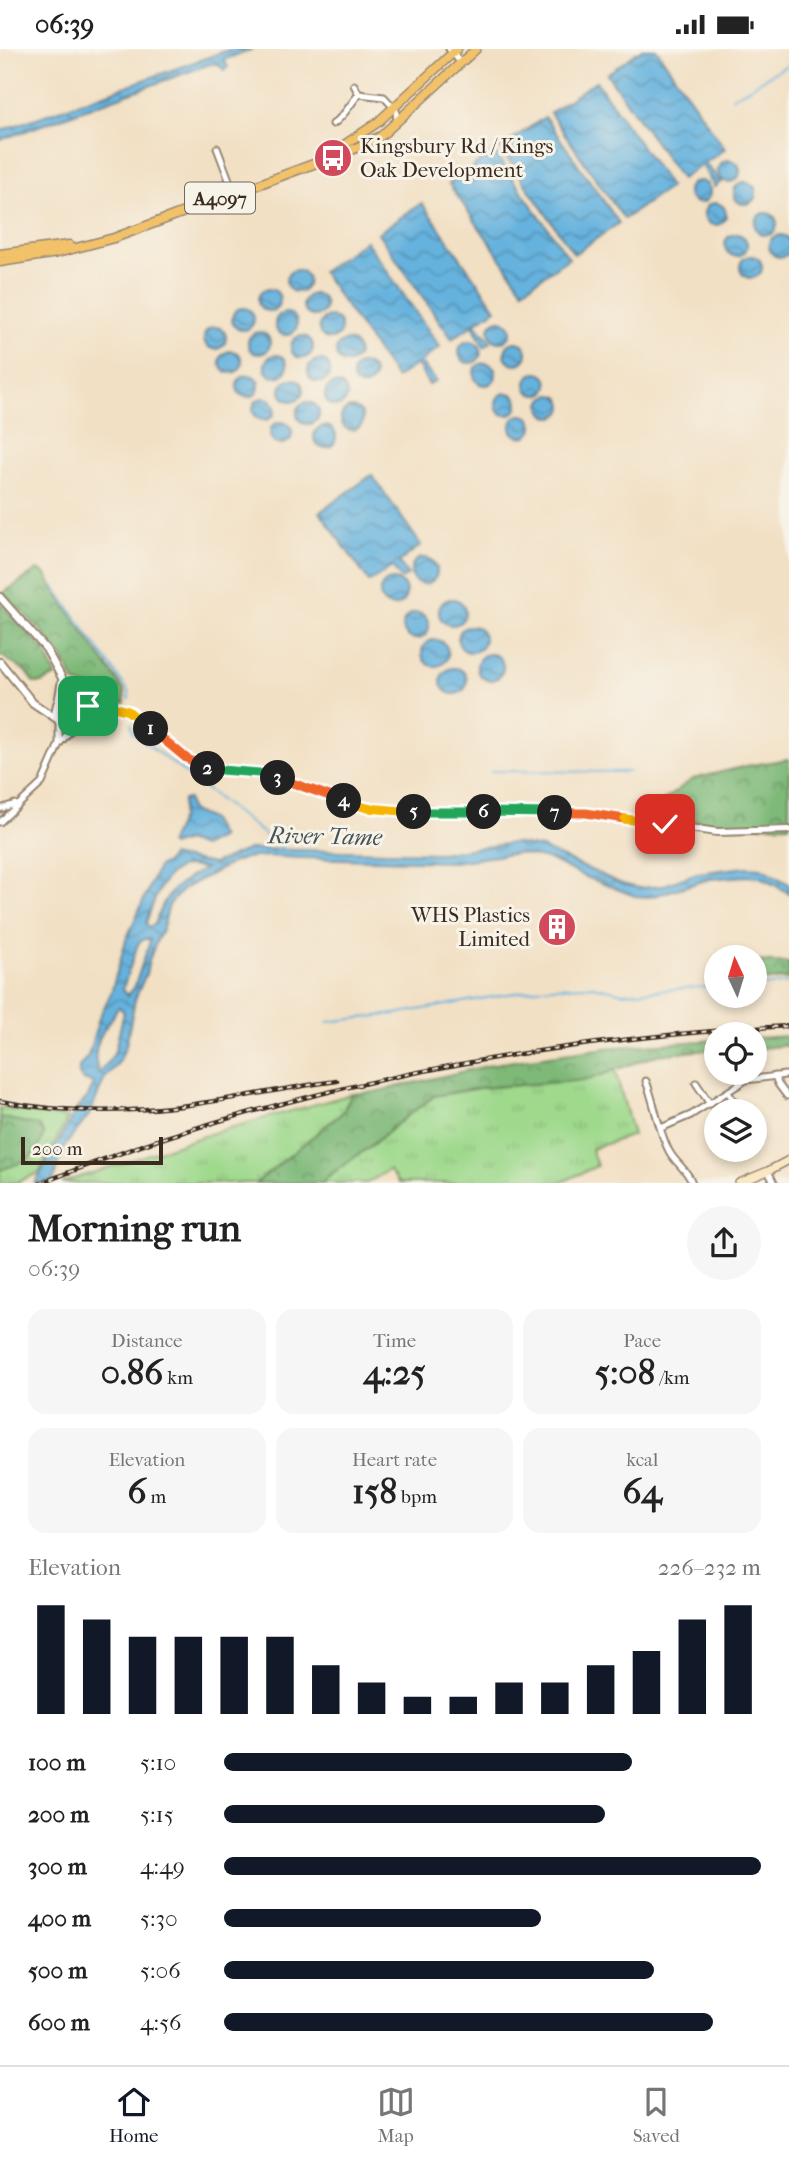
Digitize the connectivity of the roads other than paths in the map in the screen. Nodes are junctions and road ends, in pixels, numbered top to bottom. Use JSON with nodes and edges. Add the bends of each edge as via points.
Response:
{"nodes":[{"id":1,"x":476,"y":49,"type":"edge"},
{"id":2,"x":453,"y":50,"type":"edge"},
{"id":3,"x":460,"y":62,"type":"junction"},
{"id":4,"x":354,"y":85,"type":"dead end"},
{"id":5,"x":437,"y":85,"type":"junction"},
{"id":6,"x":359,"y":94,"type":"junction"},
{"id":7,"x":395,"y":109,"type":"junction"},
{"id":8,"x":377,"y":123,"type":"junction"},
{"id":9,"x":397,"y":123,"type":"junction"},
{"id":10,"x":333,"y":124,"type":"dead end"},
{"id":11,"x":381,"y":136,"type":"junction"},
{"id":12,"x":217,"y":148,"type":"dead end"},
{"id":13,"x":338,"y":149,"type":"junction"},
{"id":14,"x":327,"y":157,"type":"junction"},
{"id":15,"x":234,"y":193,"type":"junction"},
{"id":16,"x":114,"y":238,"type":"junction"},
{"id":17,"x":0,"y":258,"type":"edge"},
{"id":18,"x":0,"y":597,"type":"edge"},
{"id":19,"x":0,"y":662,"type":"edge"},
{"id":20,"x":62,"y":678,"type":"junction"},
{"id":21,"x":76,"y":700,"type":"junction"},
{"id":22,"x":57,"y":705,"type":"junction"},
{"id":23,"x":96,"y":708,"type":"junction"},
{"id":24,"x":43,"y":711,"type":"junction"},
{"id":25,"x":58,"y":721,"type":"junction"},
{"id":26,"x":78,"y":723,"type":"junction"},
{"id":27,"x":59,"y":744,"type":"junction"},
{"id":28,"x":19,"y":803,"type":"junction"},
{"id":29,"x":0,"y":809,"type":"edge"},
{"id":30,"x":0,"y":821,"type":"edge"},
{"id":31,"x":789,"y":830,"type":"edge"},
{"id":32,"x":785,"y":1075,"type":"dead end"},
{"id":33,"x":775,"y":1076,"type":"junction"},
{"id":34,"x":646,"y":1081,"type":"dead end"},
{"id":35,"x":700,"y":1086,"type":"dead end"},
{"id":36,"x":785,"y":1088,"type":"edge"},
{"id":37,"x":728,"y":1092,"type":"junction"},
{"id":38,"x":787,"y":1096,"type":"dead end"},
{"id":39,"x":707,"y":1099,"type":"edge"},
{"id":40,"x":718,"y":1099,"type":"edge"},
{"id":41,"x":732,"y":1099,"type":"edge"},
{"id":42,"x":704,"y":1107,"type":"edge"},
{"id":43,"x":661,"y":1128,"type":"junction"},
{"id":44,"x":789,"y":1160,"type":"edge"},
{"id":45,"x":768,"y":1171,"type":"junction"},
{"id":46,"x":692,"y":1183,"type":"edge"},
{"id":47,"x":739,"y":1183,"type":"edge"},
{"id":48,"x":774,"y":1183,"type":"edge"}],
"edges":[{"from":1,"to":3,"type":"main road","number":"A4097"},
{"from":2,"to":3,"type":"street"},
{"from":2,"to":7,"type":"main road","number":"A4097"},
{"from":3,"to":5,"type":"main road","number":"A4097"},
{"from":4,"to":6,"type":"street"},
{"from":5,"to":7,"type":"street","via":[[405,109]]},
{"from":5,"to":9,"type":"main road","number":"A4097"},
{"from":6,"to":7,"type":"street","via":[[384,97]]},
{"from":6,"to":10,"type":"street"},
{"from":7,"to":8,"type":"main road","number":"A4097"},
{"from":7,"to":9,"type":"street"},
{"from":8,"to":11,"type":"main road"},
{"from":8,"to":13,"type":"main road","number":"A4097"},
{"from":9,"to":11,"type":"main road","number":"A4097"},
{"from":11,"to":13,"type":"main road","via":[[369,133]]},
{"from":11,"to":14,"type":"main road","number":"A4097"},
{"from":12,"to":15,"type":"street"},
{"from":13,"to":14,"type":"main road","number":"A4097"},
{"from":14,"to":15,"type":"main road","number":"A4097"},
{"from":15,"to":16,"type":"main road","number":"A4097"},
{"from":16,"to":17,"type":"main road","number":"A4097"},
{"from":16,"to":17,"type":"main road","number":"A4097","via":[[57,253]]},
{"from":18,"to":20,"type":"street","via":[[46,649]]},
{"from":19,"to":24,"type":"street"},
{"from":20,"to":21,"type":"street"},
{"from":20,"to":22,"type":"street"},
{"from":21,"to":22,"type":"street","via":[[67,698]]},
{"from":21,"to":23,"type":"street"},
{"from":21,"to":26,"type":"street","via":[[83,710]]},
{"from":22,"to":24,"type":"street"},
{"from":22,"to":25,"type":"street"},
{"from":23,"to":26,"type":"street"},
{"from":23,"to":31,"type":"street","via":[[128,711],[203,767],[274,776],[367,808],[586,813],[728,833]]},
{"from":24,"to":25,"type":"street"},
{"from":25,"to":26,"type":"street","via":[[70,726]]},
{"from":25,"to":27,"type":"street"},
{"from":26,"to":27,"type":"street"},
{"from":27,"to":28,"type":"street","via":[[42,783]]},
{"from":28,"to":29,"type":"street"},
{"from":28,"to":30,"type":"street"},
{"from":32,"to":33,"type":"street"},
{"from":33,"to":36,"type":"street"},
{"from":33,"to":37,"type":"street","via":[[746,1080]]},
{"from":34,"to":43,"type":"street","via":[[652,1087]]},
{"from":35,"to":39,"type":"street"},
{"from":36,"to":38,"type":"street"},
{"from":37,"to":40,"type":"street"},
{"from":37,"to":41,"type":"street"},
{"from":42,"to":43,"type":"street"},
{"from":43,"to":46,"type":"street","via":[[670,1155]]},
{"from":44,"to":45,"type":"main road"},
{"from":45,"to":47,"type":"main road"},
{"from":45,"to":48,"type":"street"}]}
